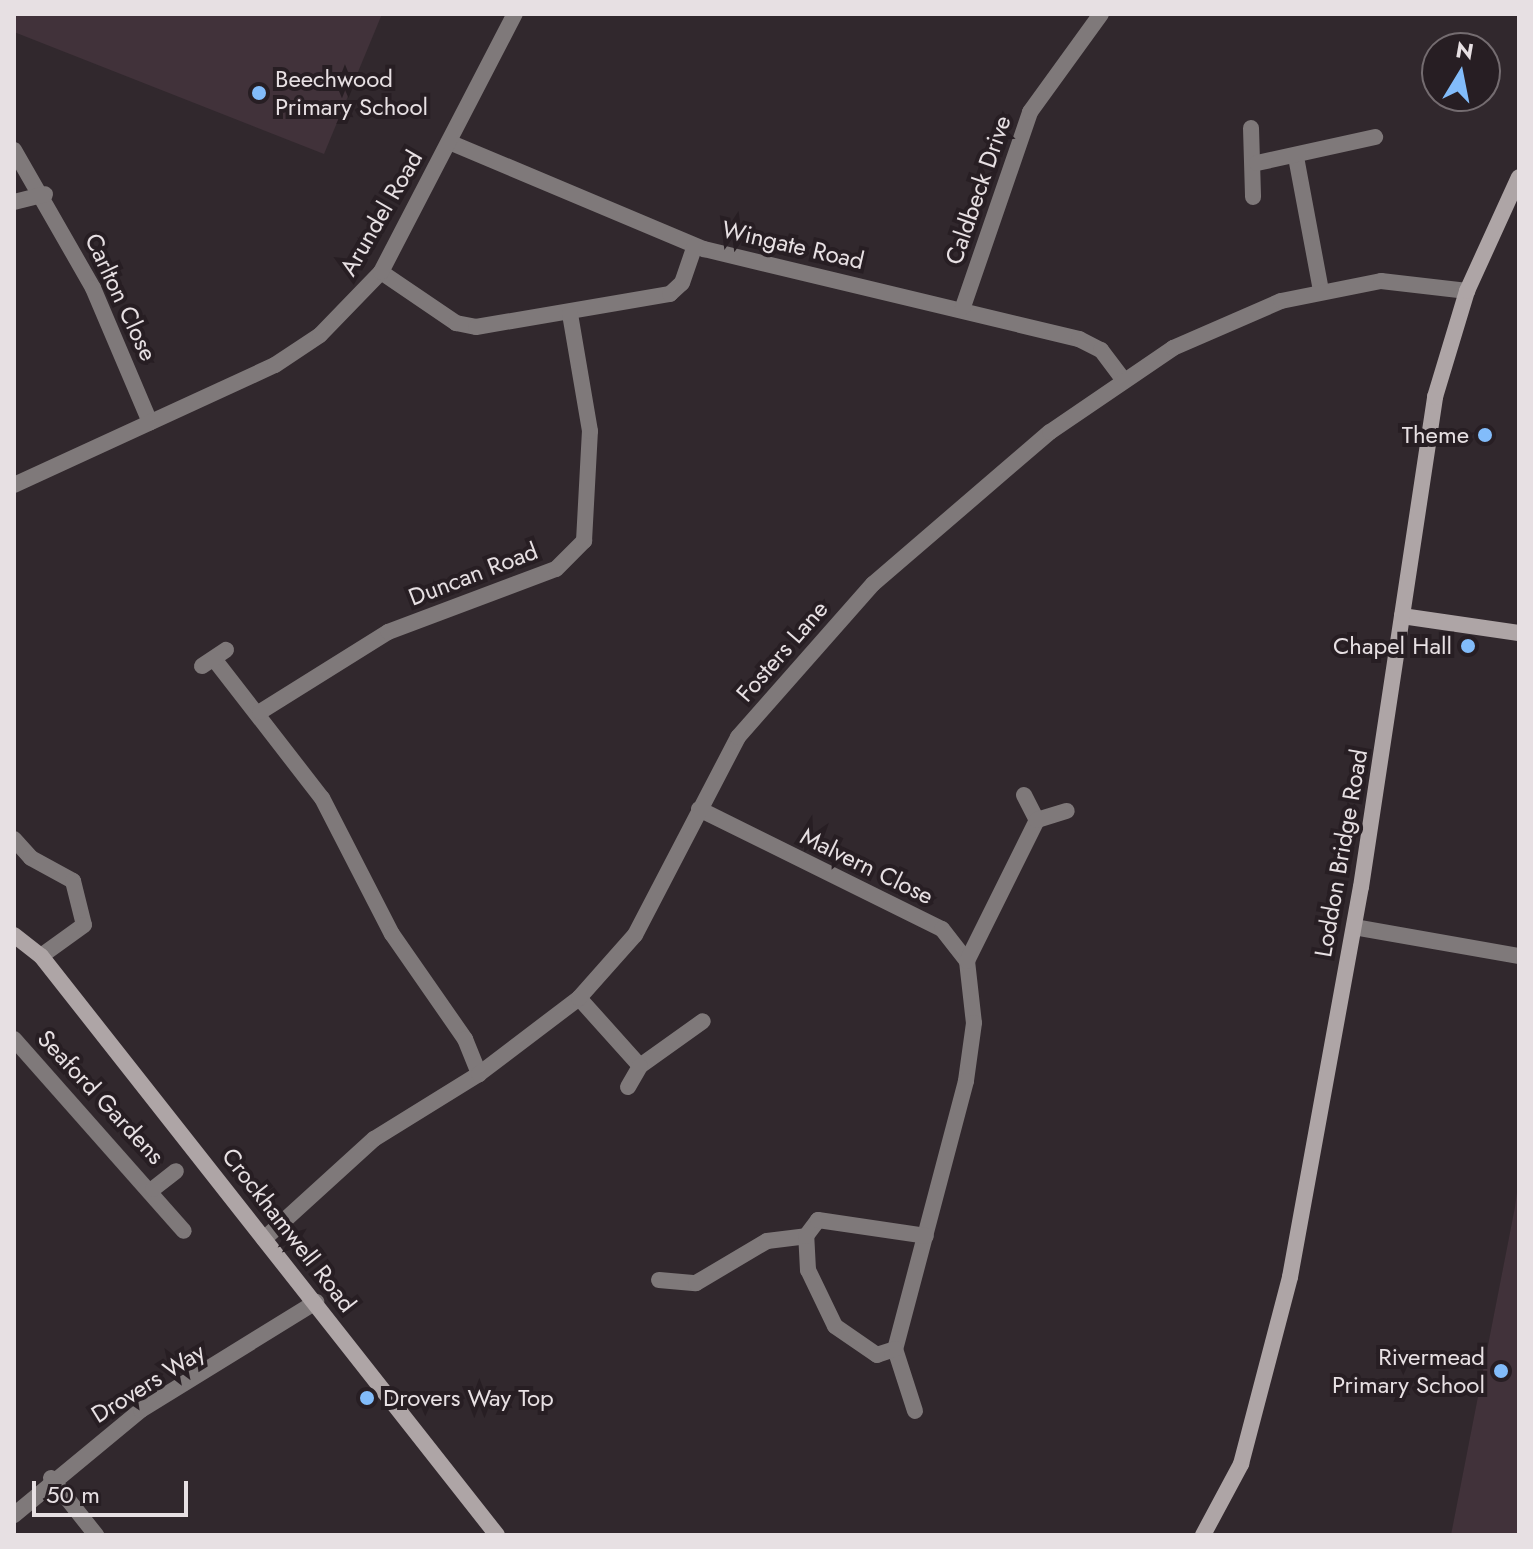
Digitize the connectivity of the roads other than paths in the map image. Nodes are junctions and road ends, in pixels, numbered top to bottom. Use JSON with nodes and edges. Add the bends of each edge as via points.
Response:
{"nodes":[{"id":1,"x":515,"y":14,"type":"edge"},
{"id":2,"x":1101,"y":14,"type":"edge"},
{"id":3,"x":1251,"y":128,"type":"dead end"},
{"id":4,"x":1375,"y":137,"type":"dead end"},
{"id":5,"x":449,"y":142,"type":"junction"},
{"id":6,"x":14,"y":150,"type":"edge"},
{"id":7,"x":1296,"y":157,"type":"junction"},
{"id":8,"x":1257,"y":163,"type":"junction"},
{"id":9,"x":1519,"y":177,"type":"edge"},
{"id":10,"x":45,"y":194,"type":"junction"},
{"id":11,"x":1253,"y":197,"type":"dead end"},
{"id":12,"x":14,"y":202,"type":"edge"},
{"id":13,"x":695,"y":246,"type":"junction"},
{"id":14,"x":381,"y":272,"type":"junction"},
{"id":15,"x":1321,"y":290,"type":"junction"},
{"id":16,"x":1467,"y":291,"type":"junction"},
{"id":17,"x":963,"y":307,"type":"junction"},
{"id":18,"x":570,"y":314,"type":"junction"},
{"id":19,"x":1124,"y":380,"type":"junction"},
{"id":20,"x":150,"y":422,"type":"junction"},
{"id":21,"x":14,"y":485,"type":"edge"},
{"id":22,"x":1402,"y":616,"type":"junction"},
{"id":23,"x":1519,"y":633,"type":"edge"},
{"id":24,"x":214,"y":658,"type":"dead end"},
{"id":25,"x":260,"y":712,"type":"junction"},
{"id":26,"x":1024,"y":795,"type":"dead end"},
{"id":27,"x":699,"y":809,"type":"junction"},
{"id":28,"x":1067,"y":811,"type":"dead end"},
{"id":29,"x":1037,"y":820,"type":"junction"},
{"id":30,"x":14,"y":839,"type":"edge"},
{"id":31,"x":1354,"y":927,"type":"junction"},
{"id":32,"x":14,"y":935,"type":"edge"},
{"id":33,"x":41,"y":956,"type":"junction"},
{"id":34,"x":1519,"y":956,"type":"edge"},
{"id":35,"x":967,"y":961,"type":"junction"},
{"id":36,"x":579,"y":998,"type":"junction"},
{"id":37,"x":703,"y":1021,"type":"dead end"},
{"id":38,"x":14,"y":1039,"type":"edge"},
{"id":39,"x":640,"y":1066,"type":"junction"},
{"id":40,"x":479,"y":1074,"type":"junction"},
{"id":41,"x":628,"y":1087,"type":"dead end"},
{"id":42,"x":176,"y":1171,"type":"dead end"},
{"id":43,"x":153,"y":1189,"type":"junction"},
{"id":44,"x":184,"y":1231,"type":"dead end"},
{"id":45,"x":806,"y":1236,"type":"junction"},
{"id":46,"x":926,"y":1236,"type":"junction"},
{"id":47,"x":264,"y":1239,"type":"junction"},
{"id":48,"x":659,"y":1280,"type":"dead end"},
{"id":49,"x":316,"y":1302,"type":"junction"},
{"id":50,"x":895,"y":1349,"type":"junction"},
{"id":51,"x":915,"y":1411,"type":"dead end"},
{"id":52,"x":51,"y":1478,"type":"junction"},
{"id":53,"x":14,"y":1515,"type":"edge"},
{"id":54,"x":96,"y":1535,"type":"edge"},
{"id":55,"x":497,"y":1535,"type":"edge"},
{"id":56,"x":1203,"y":1535,"type":"edge"}],
"edges":[{"from":1,"to":5,"type":"street","name":"Arundel Road"},
{"from":2,"to":17,"type":"street","name":"Caldbeck Drive","via":[[1030,112]]},
{"from":3,"to":8,"type":"street"},
{"from":4,"to":7,"type":"street","via":[[1328,143]]},
{"from":5,"to":13,"type":"street","name":"Wingate Road"},
{"from":5,"to":14,"type":"street","name":"Arundel Road"},
{"from":6,"to":10,"type":"street","name":"Carlton Close"},
{"from":7,"to":8,"type":"street"},
{"from":7,"to":15,"type":"street"},
{"from":8,"to":11,"type":"street"},
{"from":9,"to":16,"type":"street","name":"Loddon Bridge Road"},
{"from":10,"to":12,"type":"street"},
{"from":10,"to":20,"type":"street","name":"Carlton Close"},
{"from":13,"to":17,"type":"street","name":"Wingate Road"},
{"from":13,"to":18,"type":"street","via":[[682,283],[670,294]]},
{"from":14,"to":18,"type":"street","via":[[456,323]]},
{"from":14,"to":20,"type":"street","name":"Arundel Road","via":[[320,335],[275,365]]},
{"from":15,"to":16,"type":"street","name":"Fosters Lane","via":[[1413,281]]},
{"from":15,"to":19,"type":"street","name":"Fosters Lane","via":[[1226,320]]},
{"from":16,"to":22,"type":"street","name":"Loddon Bridge Road","via":[[1435,397]]},
{"from":17,"to":19,"type":"street","name":"Wingate Road","via":[[1079,339],[1101,350]]},
{"from":18,"to":25,"type":"street","name":"Duncan Road","via":[[590,431],[584,541],[556,569],[388,632]]},
{"from":19,"to":27,"type":"street","name":"Fosters Lane","via":[[1050,432],[873,584],[738,737]]},
{"from":20,"to":21,"type":"street","name":"Arundel Road"},
{"from":22,"to":23,"type":"street"},
{"from":22,"to":31,"type":"street","name":"Loddon Bridge Road"},
{"from":24,"to":25,"type":"street"},
{"from":25,"to":40,"type":"street","via":[[322,798],[392,934],[465,1039]]},
{"from":26,"to":29,"type":"street"},
{"from":27,"to":35,"type":"street","name":"Malvern Close","via":[[942,929]]},
{"from":27,"to":36,"type":"street","name":"Fosters Lane","via":[[635,935]]},
{"from":28,"to":29,"type":"street"},
{"from":29,"to":35,"type":"street"},
{"from":30,"to":33,"type":"street","via":[[31,858],[73,881],[84,925]]},
{"from":31,"to":34,"type":"street"},
{"from":31,"to":56,"type":"street","name":"Loddon Bridge Road","via":[[1290,1277],[1241,1464]]},
{"from":32,"to":33,"type":"street","name":"Crockhamwell Road"},
{"from":33,"to":47,"type":"street","name":"Crockhamwell Road"},
{"from":35,"to":46,"type":"street","via":[[974,1023],[968,1066]]},
{"from":36,"to":39,"type":"street"},
{"from":36,"to":40,"type":"street","name":"Fosters Lane"},
{"from":37,"to":39,"type":"street"},
{"from":38,"to":43,"type":"street","name":"Seaford Gardens"},
{"from":39,"to":41,"type":"street"},
{"from":40,"to":47,"type":"street","name":"Fosters Lane","via":[[374,1139]]},
{"from":42,"to":43,"type":"street","name":"Seaford Gardens"},
{"from":43,"to":44,"type":"street","name":"Seaford Gardens"},
{"from":45,"to":46,"type":"street","via":[[818,1220]]},
{"from":45,"to":48,"type":"street","via":[[767,1241],[696,1283]]},
{"from":45,"to":50,"type":"street","via":[[808,1270],[835,1326],[877,1355]]},
{"from":46,"to":50,"type":"street"},
{"from":47,"to":49,"type":"street","name":"Crockhamwell Road"},
{"from":49,"to":52,"type":"street","name":"Drovers Way","via":[[141,1410]]},
{"from":49,"to":55,"type":"street","name":"Crockhamwell Road"},
{"from":50,"to":51,"type":"street"},
{"from":52,"to":53,"type":"street","name":"Drovers Way"},
{"from":52,"to":54,"type":"street"}]}
